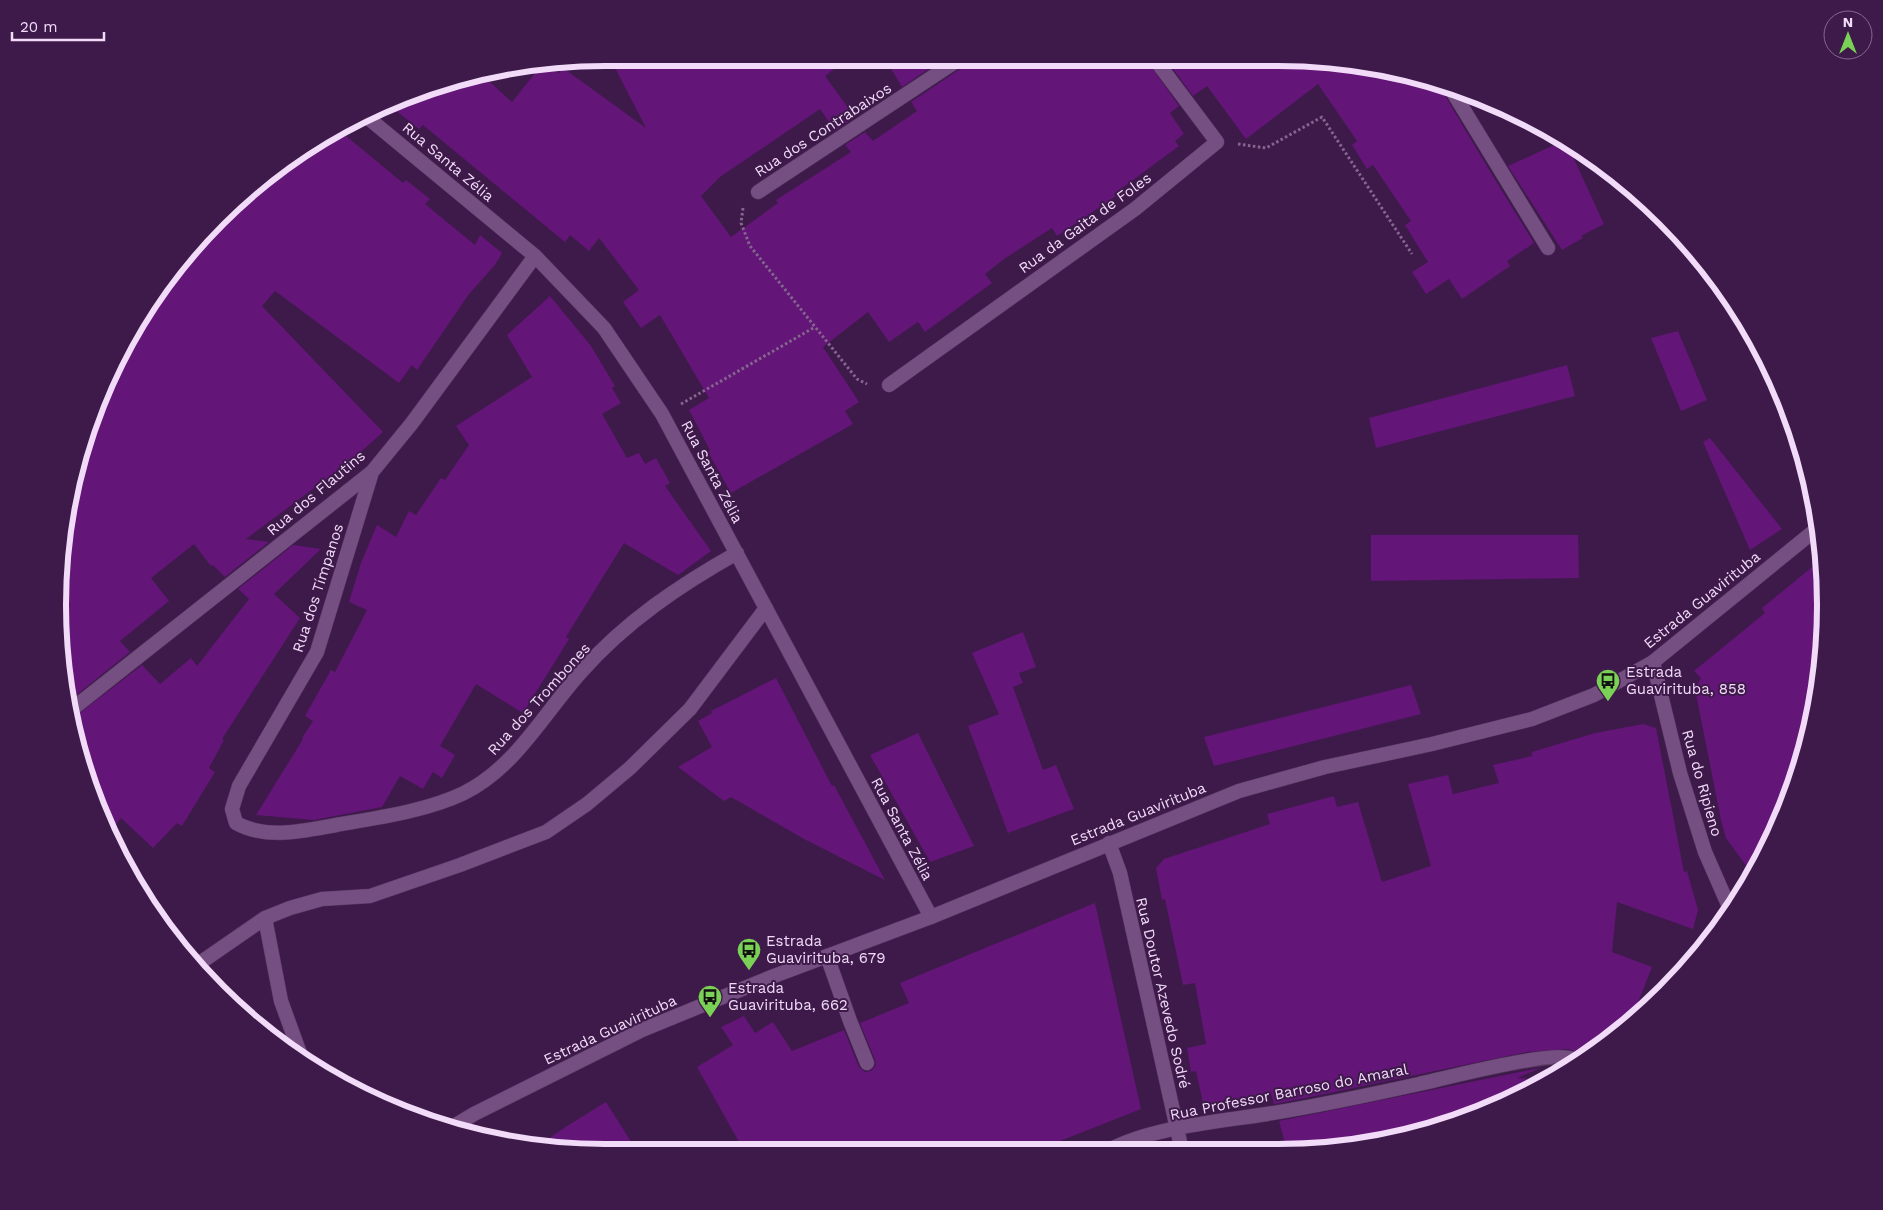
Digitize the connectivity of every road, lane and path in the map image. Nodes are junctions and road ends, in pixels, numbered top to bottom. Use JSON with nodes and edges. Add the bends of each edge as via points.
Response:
{"nodes":[{"id":1,"x":949,"y":66,"type":"edge"},
{"id":2,"x":1160,"y":66,"type":"edge"},
{"id":3,"x":1456,"y":97,"type":"edge"},
{"id":4,"x":371,"y":120,"type":"edge"},
{"id":5,"x":1217,"y":142,"type":"junction"},
{"id":6,"x":758,"y":192,"type":"joint"},
{"id":7,"x":1548,"y":248,"type":"dead end"},
{"id":8,"x":1412,"y":254,"type":"dead end"},
{"id":9,"x":535,"y":256,"type":"junction"},
{"id":10,"x":815,"y":327,"type":"junction"},
{"id":11,"x":889,"y":385,"type":"joint"},
{"id":12,"x":662,"y":414,"type":"junction"},
{"id":13,"x":372,"y":472,"type":"junction"},
{"id":14,"x":1812,"y":532,"type":"edge"},
{"id":15,"x":737,"y":553,"type":"junction"},
{"id":16,"x":766,"y":608,"type":"junction"},
{"id":17,"x":1653,"y":662,"type":"junction"},
{"id":18,"x":76,"y":706,"type":"edge"},
{"id":19,"x":239,"y":786,"type":"joint"},
{"id":20,"x":1109,"y":843,"type":"junction"},
{"id":21,"x":1727,"y":902,"type":"edge"},
{"id":22,"x":931,"y":917,"type":"junction"},
{"id":23,"x":265,"y":918,"type":"junction"},
{"id":24,"x":827,"y":956,"type":"junction"},
{"id":25,"x":202,"y":962,"type":"edge"},
{"id":26,"x":298,"y":1047,"type":"edge"},
{"id":27,"x":1569,"y":1058,"type":"edge"},
{"id":28,"x":867,"y":1063,"type":"dead end"},
{"id":29,"x":459,"y":1123,"type":"edge"},
{"id":30,"x":1177,"y":1129,"type":"junction"},
{"id":31,"x":1121,"y":1144,"type":"edge"},
{"id":32,"x":1180,"y":1144,"type":"edge"}],
"edges":[{"from":1,"to":6,"type":"street","name":"Rua dos Contrabaixos"},
{"from":2,"to":5,"type":"street"},
{"from":3,"to":7,"type":"street"},
{"from":4,"to":9,"type":"street","name":"Rua Santa Zélia"},
{"from":5,"to":8,"type":"path","via":[[1266,148],[1322,117]]},
{"from":5,"to":11,"type":"street","name":"Rua da Gaita de Foles","via":[[1135,209]]},
{"from":6,"to":10,"type":"path","via":[[743,205],[742,223],[750,246]]},
{"from":9,"to":12,"type":"street","name":"Rua Santa Zélia","via":[[604,328]]},
{"from":9,"to":13,"type":"street","name":"Rua dos Flautins"},
{"from":10,"to":11,"type":"path","via":[[856,379],[874,387]]},
{"from":10,"to":12,"type":"path"},
{"from":12,"to":15,"type":"street","name":"Rua Santa Zélia"},
{"from":13,"to":18,"type":"street","name":"Rua dos Flautins"},
{"from":13,"to":19,"type":"street","name":"Rua dos Tímpanos","via":[[317,652]]},
{"from":14,"to":17,"type":"street","name":"Estrada Guavirituba"},
{"from":15,"to":16,"type":"street","name":"Rua Santa Zélia"},
{"from":15,"to":19,"type":"street","name":"Rua dos Trombones","via":[[670,593],[626,629],[582,671],[537,729],[502,766],[464,793],[419,808],[349,823],[297,832],[261,833],[236,824],[232,809]]},
{"from":16,"to":22,"type":"street","name":"Rua Santa Zélia"},
{"from":16,"to":23,"type":"street","via":[[690,709],[623,774],[546,832],[406,885],[370,896],[322,900]]},
{"from":17,"to":20,"type":"street","name":"Estrada Guavirituba","via":[[1594,696],[1532,719],[1325,767],[1239,791]]},
{"from":17,"to":21,"type":"street","name":"Rua do Ripieno","via":[[1680,774],[1702,843]]},
{"from":20,"to":22,"type":"street","name":"Estrada Guavirituba"},
{"from":20,"to":30,"type":"street","name":"Rua Doutor Azevedo Sodré","via":[[1120,873]]},
{"from":22,"to":24,"type":"street","name":"Estrada Guavirituba"},
{"from":23,"to":25,"type":"street"},
{"from":23,"to":26,"type":"street","via":[[281,1002]]},
{"from":24,"to":28,"type":"street"},
{"from":24,"to":29,"type":"street","name":"Estrada Guavirituba","via":[[642,1030]]},
{"from":27,"to":30,"type":"street","name":"Rua Professor Barroso do Amaral","via":[[1523,1061],[1331,1104]]},
{"from":30,"to":31,"type":"street","name":"Rua Professor Barroso do Amaral"},
{"from":30,"to":32,"type":"street","name":"Rua Doutor Azevedo Sodré"}]}
